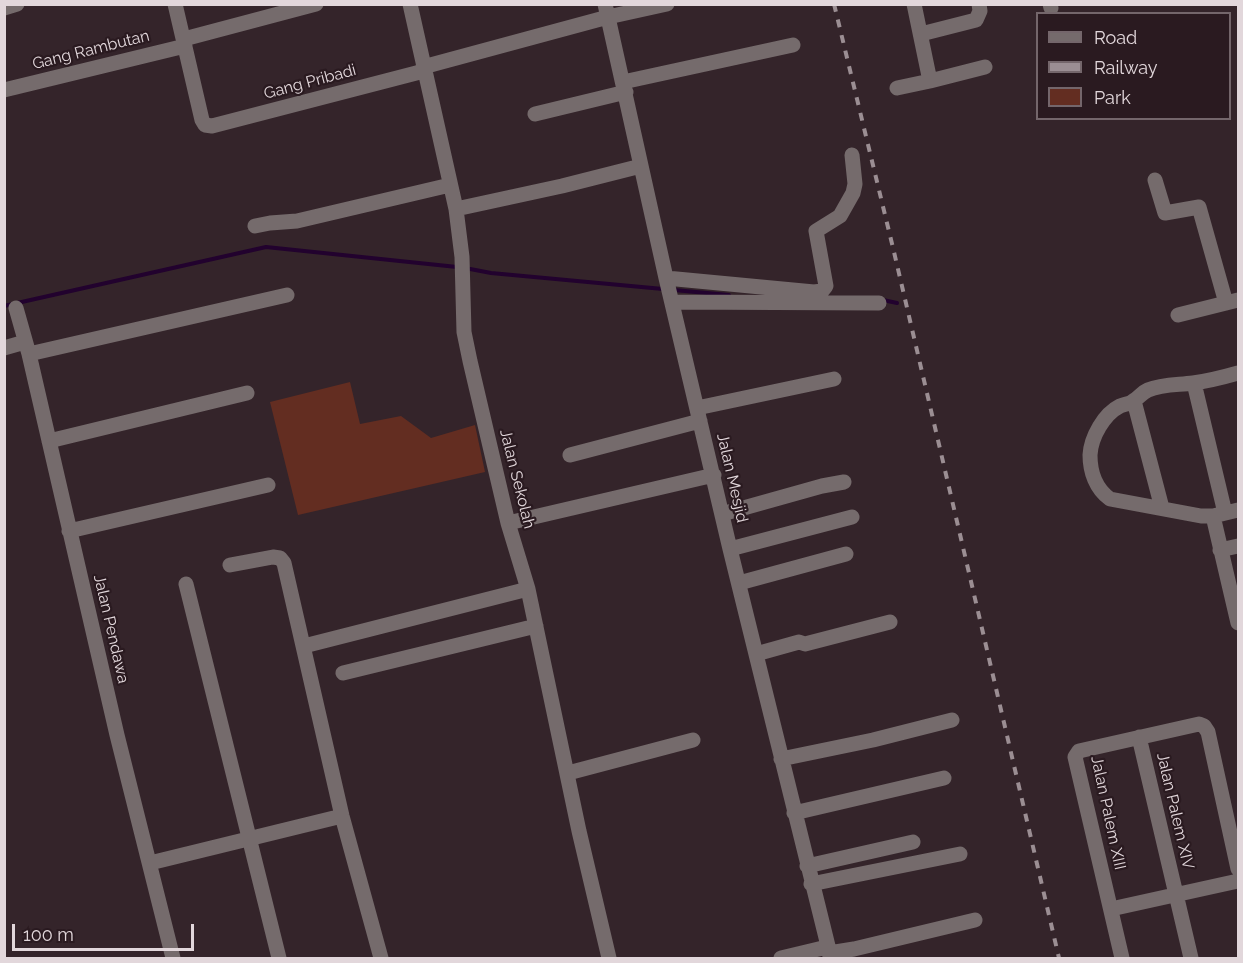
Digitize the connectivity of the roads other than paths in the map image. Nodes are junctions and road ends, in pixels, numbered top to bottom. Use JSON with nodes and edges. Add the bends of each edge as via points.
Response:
{"nodes":[{"id":1,"x":17,"y":4,"type":"edge"},
{"id":2,"x":175,"y":4,"type":"edge"},
{"id":3,"x":316,"y":4,"type":"edge"},
{"id":4,"x":410,"y":4,"type":"edge"},
{"id":5,"x":667,"y":4,"type":"edge"},
{"id":6,"x":914,"y":4,"type":"edge"},
{"id":7,"x":979,"y":4,"type":"edge"},
{"id":8,"x":4,"y":8,"type":"edge"},
{"id":9,"x":607,"y":11,"type":"edge"},
{"id":10,"x":921,"y":34,"type":"junction"},
{"id":11,"x":185,"y":42,"type":"junction"},
{"id":12,"x":793,"y":45,"type":"dead end"},
{"id":13,"x":986,"y":67,"type":"dead end"},
{"id":14,"x":424,"y":69,"type":"junction"},
{"id":15,"x":930,"y":81,"type":"junction"},
{"id":16,"x":625,"y":87,"type":"junction"},
{"id":17,"x":897,"y":88,"type":"dead end"},
{"id":18,"x":4,"y":90,"type":"edge"},
{"id":19,"x":535,"y":114,"type":"dead end"},
{"id":20,"x":852,"y":155,"type":"dead end"},
{"id":21,"x":641,"y":166,"type":"junction"},
{"id":22,"x":1155,"y":180,"type":"dead end"},
{"id":23,"x":450,"y":185,"type":"junction"},
{"id":24,"x":456,"y":209,"type":"junction"},
{"id":25,"x":255,"y":226,"type":"dead end"},
{"id":26,"x":669,"y":290,"type":"junction"},
{"id":27,"x":287,"y":295,"type":"dead end"},
{"id":28,"x":1232,"y":301,"type":"edge"},
{"id":29,"x":879,"y":303,"type":"dead end"},
{"id":30,"x":16,"y":308,"type":"dead end"},
{"id":31,"x":1178,"y":315,"type":"dead end"},
{"id":32,"x":4,"y":348,"type":"edge"},
{"id":33,"x":27,"y":348,"type":"junction"},
{"id":34,"x":1239,"y":373,"type":"edge"},
{"id":35,"x":834,"y":379,"type":"dead end"},
{"id":36,"x":1194,"y":383,"type":"junction"},
{"id":37,"x":247,"y":393,"type":"dead end"},
{"id":38,"x":1134,"y":401,"type":"junction"},
{"id":39,"x":698,"y":414,"type":"junction"},
{"id":40,"x":49,"y":441,"type":"junction"},
{"id":41,"x":570,"y":455,"type":"dead end"},
{"id":42,"x":714,"y":475,"type":"junction"},
{"id":43,"x":844,"y":483,"type":"dead end"},
{"id":44,"x":268,"y":485,"type":"dead end"},
{"id":45,"x":1162,"y":508,"type":"junction"},
{"id":46,"x":722,"y":513,"type":"junction"},
{"id":47,"x":1225,"y":513,"type":"edge"},
{"id":48,"x":852,"y":517,"type":"dead end"},
{"id":49,"x":508,"y":523,"type":"junction"},
{"id":50,"x":69,"y":531,"type":"junction"},
{"id":51,"x":1239,"y":546,"type":"edge"},
{"id":52,"x":730,"y":549,"type":"junction"},
{"id":53,"x":1220,"y":550,"type":"junction"},
{"id":54,"x":846,"y":554,"type":"dead end"},
{"id":55,"x":230,"y":565,"type":"dead end"},
{"id":56,"x":739,"y":583,"type":"junction"},
{"id":57,"x":186,"y":584,"type":"dead end"},
{"id":58,"x":528,"y":589,"type":"junction"},
{"id":59,"x":1238,"y":615,"type":"edge"},
{"id":60,"x":890,"y":622,"type":"dead end"},
{"id":61,"x":536,"y":626,"type":"junction"},
{"id":62,"x":304,"y":646,"type":"junction"},
{"id":63,"x":756,"y":654,"type":"junction"},
{"id":64,"x":344,"y":673,"type":"dead end"},
{"id":65,"x":952,"y":720,"type":"dead end"},
{"id":66,"x":1139,"y":737,"type":"junction"},
{"id":67,"x":693,"y":741,"type":"dead end"},
{"id":68,"x":781,"y":759,"type":"junction"},
{"id":69,"x":568,"y":773,"type":"junction"},
{"id":70,"x":944,"y":778,"type":"dead end"},
{"id":71,"x":794,"y":813,"type":"junction"},
{"id":72,"x":342,"y":816,"type":"junction"},
{"id":73,"x":249,"y":838,"type":"junction"},
{"id":74,"x":913,"y":842,"type":"dead end"},
{"id":75,"x":960,"y":854,"type":"dead end"},
{"id":76,"x":150,"y":863,"type":"junction"},
{"id":77,"x":807,"y":866,"type":"junction"},
{"id":78,"x":1239,"y":869,"type":"edge"},
{"id":79,"x":1239,"y":880,"type":"edge"},
{"id":80,"x":811,"y":884,"type":"junction"},
{"id":81,"x":1176,"y":894,"type":"junction"},
{"id":82,"x":1111,"y":909,"type":"junction"},
{"id":83,"x":975,"y":920,"type":"dead end"},
{"id":84,"x":829,"y":953,"type":"edge"},
{"id":85,"x":173,"y":958,"type":"edge"},
{"id":86,"x":279,"y":958,"type":"edge"},
{"id":87,"x":381,"y":958,"type":"edge"},
{"id":88,"x":609,"y":958,"type":"edge"},
{"id":89,"x":781,"y":958,"type":"edge"},
{"id":90,"x":1122,"y":958,"type":"edge"},
{"id":91,"x":1191,"y":958,"type":"edge"}],
"edges":[{"from":1,"to":8,"type":"street"},
{"from":2,"to":11,"type":"street"},
{"from":3,"to":11,"type":"street","name":"Gang Rambutan"},
{"from":4,"to":14,"type":"street","name":"Jalan Sekolah"},
{"from":5,"to":9,"type":"street","name":"Gang Pribadi"},
{"from":6,"to":10,"type":"street"},
{"from":7,"to":10,"type":"street","via":[[981,11],[976,20]]},
{"from":9,"to":14,"type":"street","name":"Gang Pribadi"},
{"from":9,"to":16,"type":"street","name":"Jalan Mesjid"},
{"from":10,"to":15,"type":"street"},
{"from":11,"to":14,"type":"street","name":"Gang Pribadi","via":[[205,125],[212,126]]},
{"from":11,"to":18,"type":"street","name":"Gang Rambutan"},
{"from":12,"to":16,"type":"street"},
{"from":13,"to":15,"type":"street"},
{"from":14,"to":23,"type":"street","name":"Jalan Sekolah"},
{"from":15,"to":17,"type":"street"},
{"from":16,"to":19,"type":"street"},
{"from":16,"to":21,"type":"street","name":"Jalan Mesjid"},
{"from":20,"to":26,"type":"street","via":[[853,193],[840,216],[816,231],[826,286],[822,291]]},
{"from":21,"to":24,"type":"street"},
{"from":21,"to":26,"type":"street","name":"Jalan Mesjid"},
{"from":22,"to":28,"type":"street","via":[[1165,213],[1199,207]]},
{"from":23,"to":24,"type":"street","name":"Jalan Sekolah"},
{"from":23,"to":25,"type":"street","via":[[297,221]]},
{"from":24,"to":49,"type":"street","name":"Jalan Sekolah","via":[[464,332]]},
{"from":26,"to":29,"type":"street"},
{"from":26,"to":39,"type":"street","name":"Jalan Mesjid"},
{"from":27,"to":33,"type":"street"},
{"from":28,"to":31,"type":"street"},
{"from":30,"to":33,"type":"street","name":"Jalan Pendawa"},
{"from":32,"to":33,"type":"street"},
{"from":33,"to":40,"type":"street","name":"Jalan Pendawa"},
{"from":34,"to":36,"type":"street"},
{"from":35,"to":39,"type":"street"},
{"from":36,"to":38,"type":"street","via":[[1157,387]]},
{"from":36,"to":47,"type":"street"},
{"from":37,"to":40,"type":"street"},
{"from":38,"to":45,"type":"street"},
{"from":38,"to":45,"type":"street","via":[[1120,406],[1104,420],[1090,450],[1090,468],[1097,485],[1110,500]]},
{"from":39,"to":41,"type":"street"},
{"from":39,"to":42,"type":"street","name":"Jalan Mesjid"},
{"from":40,"to":50,"type":"street","name":"Jalan Pendawa"},
{"from":42,"to":46,"type":"street","name":"Jalan Mesjid"},
{"from":42,"to":49,"type":"street"},
{"from":43,"to":46,"type":"street"},
{"from":44,"to":50,"type":"street"},
{"from":45,"to":47,"type":"street","via":[[1188,514]]},
{"from":46,"to":52,"type":"street","name":"Jalan Mesjid"},
{"from":47,"to":53,"type":"street"},
{"from":48,"to":52,"type":"street"},
{"from":49,"to":58,"type":"street","name":"Jalan Sekolah"},
{"from":50,"to":76,"type":"street","name":"Jalan Pendawa"},
{"from":51,"to":53,"type":"street"},
{"from":52,"to":56,"type":"street","name":"Jalan Mesjid"},
{"from":53,"to":59,"type":"street"},
{"from":54,"to":56,"type":"street"},
{"from":55,"to":62,"type":"street","via":[[280,558]]},
{"from":56,"to":63,"type":"street","name":"Jalan Mesjid"},
{"from":57,"to":73,"type":"street"},
{"from":58,"to":61,"type":"street","name":"Jalan Sekolah"},
{"from":58,"to":62,"type":"street"},
{"from":60,"to":63,"type":"street"},
{"from":61,"to":64,"type":"street"},
{"from":61,"to":69,"type":"street","name":"Jalan Sekolah"},
{"from":62,"to":72,"type":"street"},
{"from":63,"to":68,"type":"street","name":"Jalan Mesjid"},
{"from":65,"to":68,"type":"street"},
{"from":66,"to":78,"type":"street","name":"Jalan Palem XIII","via":[[1204,726]]},
{"from":66,"to":81,"type":"street","name":"Jalan Palem XIV"},
{"from":66,"to":82,"type":"street","name":"Jalan Palem XIII","via":[[1079,751],[1075,757]]},
{"from":67,"to":69,"type":"street"},
{"from":68,"to":71,"type":"street","name":"Jalan Mesjid"},
{"from":69,"to":88,"type":"street","name":"Jalan Sekolah"},
{"from":70,"to":71,"type":"street"},
{"from":71,"to":77,"type":"street","name":"Jalan Mesjid"},
{"from":72,"to":73,"type":"street"},
{"from":72,"to":87,"type":"street"},
{"from":73,"to":76,"type":"street"},
{"from":73,"to":86,"type":"street"},
{"from":74,"to":77,"type":"street"},
{"from":75,"to":80,"type":"street"},
{"from":76,"to":85,"type":"street","name":"Jalan Pendawa"},
{"from":77,"to":80,"type":"street","name":"Jalan Mesjid"},
{"from":79,"to":81,"type":"street"},
{"from":80,"to":84,"type":"street","name":"Jalan Mesjid"},
{"from":81,"to":82,"type":"street"},
{"from":81,"to":91,"type":"street","name":"Jalan Palem XIV"},
{"from":82,"to":90,"type":"street","name":"Jalan Palem XIII"},
{"from":83,"to":84,"type":"street"},
{"from":84,"to":89,"type":"street"}]}
